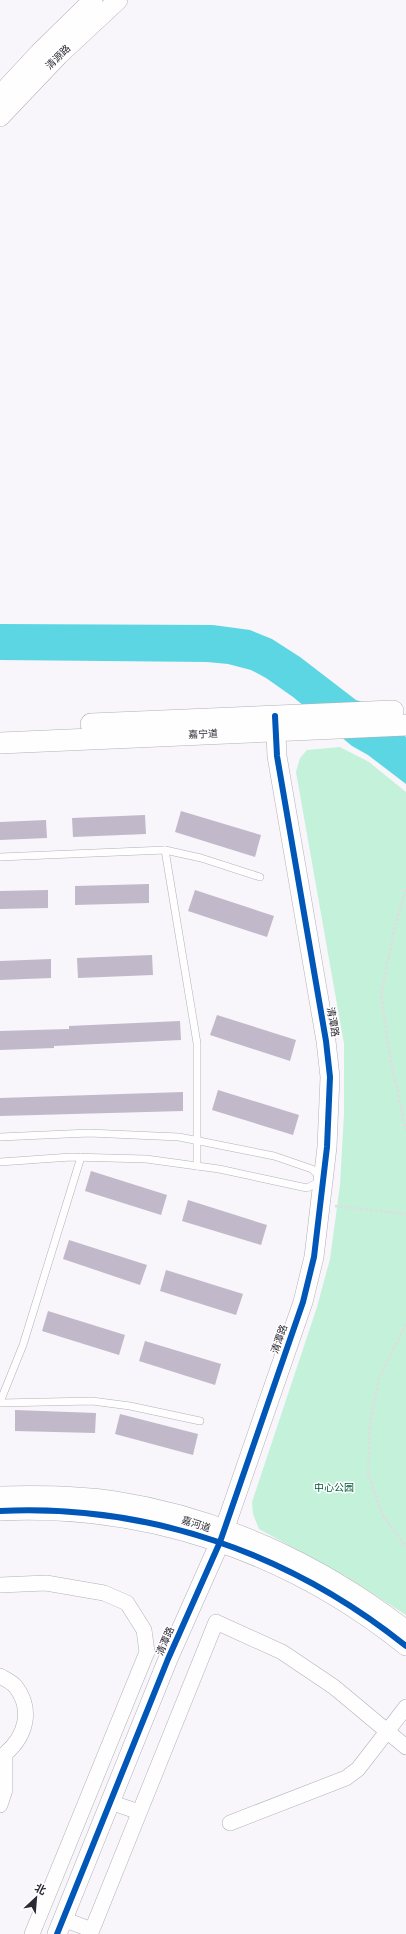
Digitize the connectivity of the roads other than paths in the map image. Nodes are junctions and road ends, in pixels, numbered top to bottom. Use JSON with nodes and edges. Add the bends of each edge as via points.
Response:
{"nodes":[{"id":1,"x":92,"y":0,"type":"edge"},
{"id":2,"x":118,"y":0,"type":"edge"},
{"id":3,"x":0,"y":95,"type":"edge"},
{"id":4,"x":0,"y":117,"type":"edge"},
{"id":5,"x":400,"y":720,"type":"edge"},
{"id":6,"x":275,"y":724,"type":"junction"},
{"id":7,"x":0,"y":729,"type":"edge"},
{"id":8,"x":0,"y":743,"type":"edge"},
{"id":9,"x":165,"y":850,"type":"junction"},
{"id":10,"x":0,"y":857,"type":"edge"},
{"id":11,"x":260,"y":877,"type":"dead end"},
{"id":12,"x":0,"y":1137,"type":"edge"},
{"id":13,"x":197,"y":1141,"type":"junction"},
{"id":14,"x":81,"y":1157,"type":"junction"},
{"id":15,"x":0,"y":1162,"type":"edge"},
{"id":16,"x":197,"y":1166,"type":"junction"},
{"id":17,"x":323,"y":1180,"type":"junction"},
{"id":18,"x":0,"y":1402,"type":"edge"},
{"id":19,"x":200,"y":1421,"type":"dead end"},
{"id":20,"x":0,"y":1496,"type":"edge"},
{"id":21,"x":0,"y":1511,"type":"edge"},
{"id":22,"x":222,"y":1536,"type":"junction"},
{"id":23,"x":0,"y":1585,"type":"edge"},
{"id":24,"x":406,"y":1630,"type":"edge"},
{"id":25,"x":406,"y":1646,"type":"edge"},
{"id":26,"x":0,"y":1676,"type":"edge"},
{"id":27,"x":406,"y":1707,"type":"edge"},
{"id":28,"x":387,"y":1730,"type":"junction"},
{"id":29,"x":406,"y":1747,"type":"edge"},
{"id":30,"x":110,"y":1802,"type":"junction"},
{"id":31,"x":0,"y":1805,"type":"edge"},
{"id":32,"x":139,"y":1812,"type":"junction"},
{"id":33,"x":230,"y":1822,"type":"dead end"},
{"id":34,"x":60,"y":1926,"type":"edge"},
{"id":35,"x":32,"y":1934,"type":"edge"}],
"edges":[{"from":1,"to":3,"type":"street","name":"清源路"},
{"from":2,"to":4,"type":"street","name":"清源路","via":[[59,55]]},
{"from":5,"to":6,"type":"main road","name":"嘉宁道"},
{"from":6,"to":7,"type":"main road","name":"嘉宁道"},
{"from":6,"to":8,"type":"main road","name":"嘉宁道"},
{"from":6,"to":17,"type":"street","name":"清潭路","via":[[330,1077]]},
{"from":9,"to":10,"type":"lane"},
{"from":9,"to":11,"type":"lane","via":[[201,858]]},
{"from":9,"to":13,"type":"lane","via":[[197,1043]]},
{"from":12,"to":13,"type":"lane","via":[[89,1133],[178,1137]]},
{"from":13,"to":16,"type":"lane"},
{"from":13,"to":17,"type":"lane","via":[[274,1156],[312,1169]]},
{"from":14,"to":15,"type":"lane"},
{"from":14,"to":16,"type":"lane","via":[[146,1159]]},
{"from":14,"to":18,"type":"lane","via":[[23,1345]]},
{"from":16,"to":17,"type":"lane","via":[[307,1188]]},
{"from":17,"to":22,"type":"street","name":"清潭路","via":[[314,1257],[303,1302]]},
{"from":18,"to":19,"type":"lane","via":[[92,1401],[130,1406]]},
{"from":20,"to":22,"type":"street","name":"嘉河道","via":[[56,1496],[114,1501],[170,1513]]},
{"from":21,"to":22,"type":"street","name":"嘉河道","via":[[56,1511],[114,1516]]},
{"from":22,"to":24,"type":"street","name":"嘉河道","via":[[283,1554],[359,1596]]},
{"from":22,"to":25,"type":"street","name":"嘉河道","via":[[315,1586]]},
{"from":22,"to":30,"type":"street","name":"清潭路","via":[[168,1659]]},
{"from":23,"to":35,"type":"street","via":[[46,1583],[104,1593],[127,1603],[144,1630],[147,1652]]},
{"from":26,"to":31,"type":"street","via":[[15,1685],[25,1705],[25,1728],[14,1746],[5,1754],[5,1790]]},
{"from":27,"to":28,"type":"street"},
{"from":28,"to":29,"type":"street"},
{"from":28,"to":32,"type":"street","via":[[334,1687],[282,1652],[216,1622]]},
{"from":28,"to":33,"type":"street","via":[[358,1769],[346,1778]]},
{"from":30,"to":32,"type":"street"},
{"from":30,"to":34,"type":"street","name":"清潭路"},
{"from":32,"to":34,"type":"street","via":[[92,1930]]}]}
